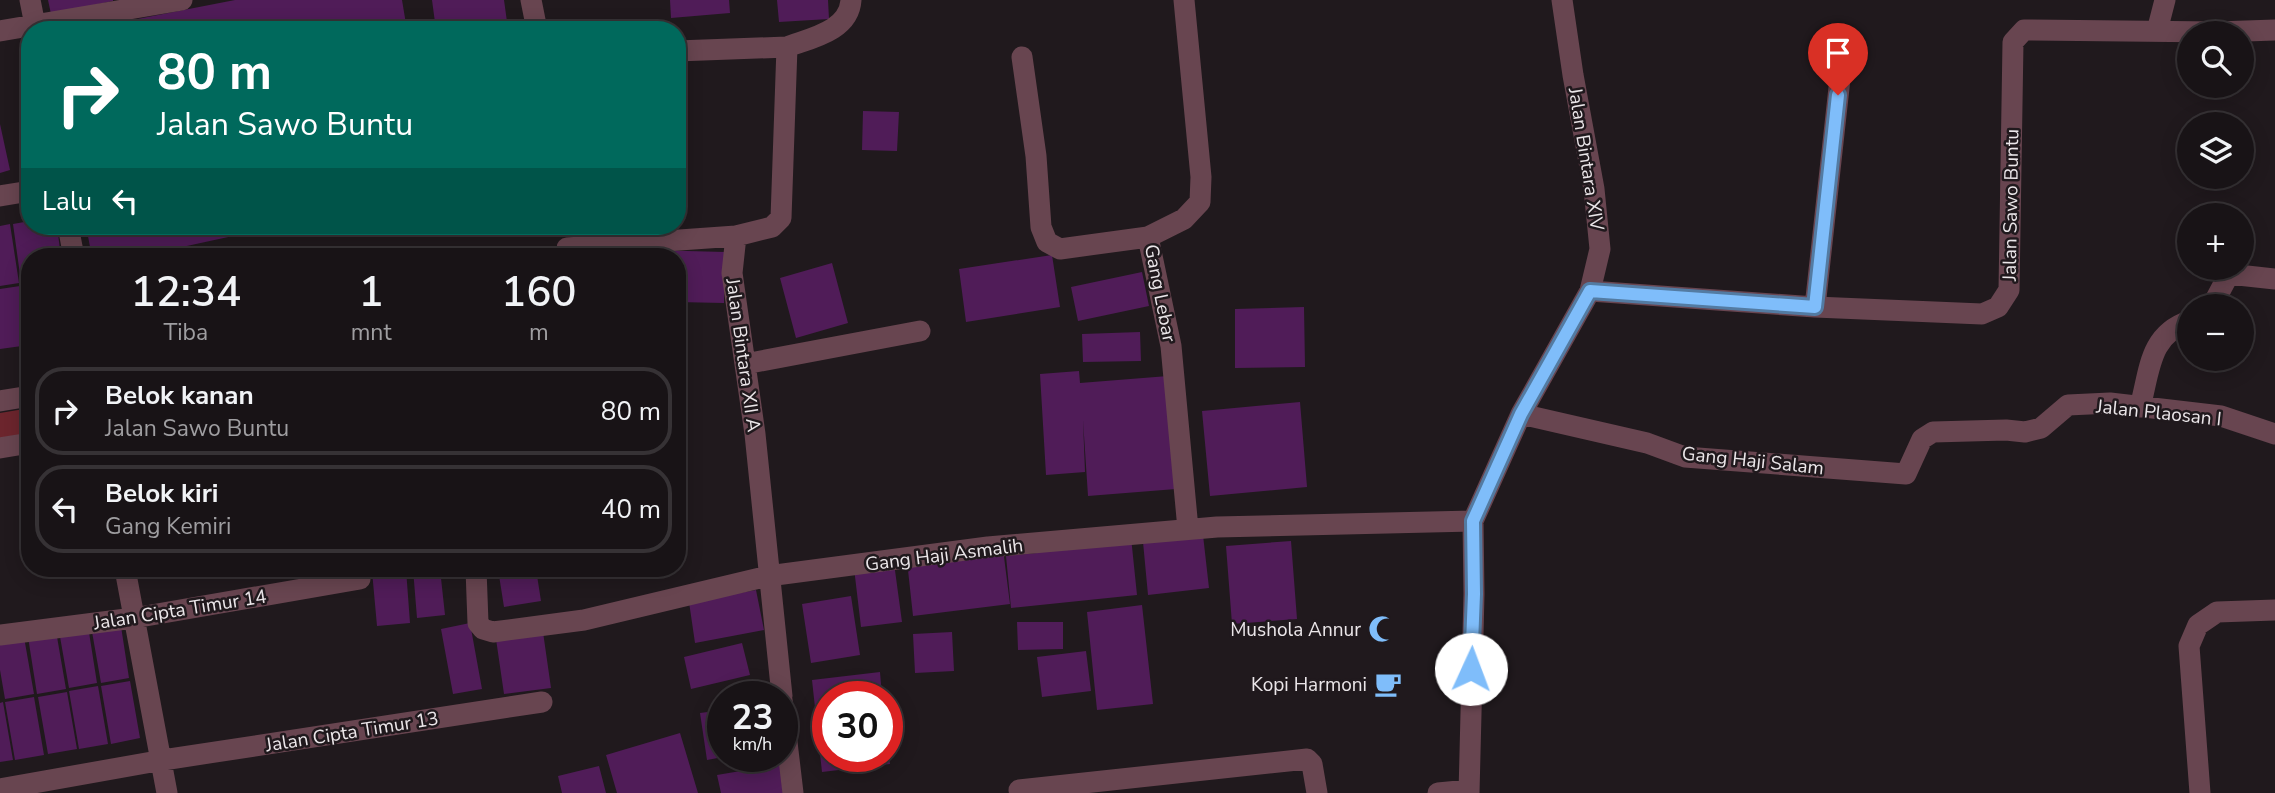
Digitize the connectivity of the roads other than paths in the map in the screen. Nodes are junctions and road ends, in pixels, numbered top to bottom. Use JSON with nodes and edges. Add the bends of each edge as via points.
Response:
{"nodes":[{"id":1,"x":30,"y":0,"type":"edge"},
{"id":2,"x":183,"y":0,"type":"edge"},
{"id":3,"x":531,"y":0,"type":"edge"},
{"id":4,"x":851,"y":0,"type":"edge"},
{"id":5,"x":1184,"y":0,"type":"edge"},
{"id":6,"x":1563,"y":0,"type":"edge"},
{"id":7,"x":2165,"y":0,"type":"edge"},
{"id":8,"x":34,"y":21,"type":"edge"},
{"id":9,"x":73,"y":21,"type":"edge"},
{"id":10,"x":535,"y":21,"type":"edge"},
{"id":11,"x":21,"y":29,"type":"edge"},
{"id":12,"x":2275,"y":30,"type":"edge"},
{"id":13,"x":0,"y":31,"type":"edge"},
{"id":14,"x":2157,"y":31,"type":"junction"},
{"id":15,"x":1844,"y":42,"type":"dead end"},
{"id":16,"x":787,"y":47,"type":"junction"},
{"id":17,"x":686,"y":51,"type":"edge"},
{"id":18,"x":1022,"y":57,"type":"dead end"},
{"id":19,"x":21,"y":192,"type":"edge"},
{"id":20,"x":0,"y":196,"type":"edge"},
{"id":21,"x":736,"y":236,"type":"junction"},
{"id":22,"x":1148,"y":237,"type":"junction"},
{"id":23,"x":567,"y":248,"type":"dead end"},
{"id":24,"x":2275,"y":279,"type":"edge"},
{"id":25,"x":1590,"y":291,"type":"junction"},
{"id":26,"x":2218,"y":294,"type":"edge"},
{"id":27,"x":1815,"y":307,"type":"junction"},
{"id":28,"x":2177,"y":326,"type":"edge"},
{"id":29,"x":920,"y":331,"type":"dead end"},
{"id":30,"x":746,"y":364,"type":"junction"},
{"id":31,"x":21,"y":398,"type":"edge"},
{"id":32,"x":0,"y":401,"type":"edge"},
{"id":33,"x":2140,"y":407,"type":"junction"},
{"id":34,"x":1521,"y":414,"type":"junction"},
{"id":35,"x":2275,"y":434,"type":"edge"},
{"id":36,"x":21,"y":444,"type":"edge"},
{"id":37,"x":0,"y":448,"type":"edge"},
{"id":38,"x":1906,"y":474,"type":"joint"},
{"id":39,"x":1473,"y":521,"type":"junction"},
{"id":40,"x":1188,"y":529,"type":"junction"},
{"id":41,"x":768,"y":576,"type":"junction"},
{"id":42,"x":126,"y":577,"type":"edge"},
{"id":43,"x":476,"y":577,"type":"edge"},
{"id":44,"x":360,"y":579,"type":"dead end"},
{"id":45,"x":2275,"y":610,"type":"edge"},
{"id":46,"x":134,"y":618,"type":"junction"},
{"id":47,"x":0,"y":635,"type":"edge"},
{"id":48,"x":780,"y":681,"type":"edge"},
{"id":49,"x":542,"y":702,"type":"dead end"},
{"id":50,"x":163,"y":760,"type":"junction"},
{"id":51,"x":791,"y":772,"type":"edge"},
{"id":52,"x":0,"y":789,"type":"edge"},
{"id":53,"x":1019,"y":790,"type":"dead end"},
{"id":54,"x":1469,"y":792,"type":"edge"},
{"id":55,"x":167,"y":793,"type":"edge"},
{"id":56,"x":793,"y":793,"type":"edge"},
{"id":57,"x":1317,"y":793,"type":"edge"},
{"id":58,"x":1438,"y":793,"type":"edge"},
{"id":59,"x":2200,"y":793,"type":"edge"}],
"edges":[{"from":1,"to":8,"type":"street"},
{"from":2,"to":9,"type":"street"},
{"from":3,"to":10,"type":"street"},
{"from":4,"to":16,"type":"street","via":[[850,11],[830,32]]},
{"from":5,"to":22,"type":"street","name":"Gang Lebar","via":[[1200,202],[1184,219]]},
{"from":6,"to":25,"type":"street","name":"Jalan Bintara XIV","via":[[1600,249]]},
{"from":7,"to":14,"type":"street"},
{"from":11,"to":13,"type":"street"},
{"from":12,"to":14,"type":"street"},
{"from":14,"to":27,"type":"street","name":"Jalan Sawo Buntu","via":[[2024,30],[2013,43],[2009,290],[1998,307],[1982,314]]},
{"from":15,"to":27,"type":"street"},
{"from":16,"to":17,"type":"street"},
{"from":16,"to":21,"type":"street","via":[[782,218],[772,227]]},
{"from":18,"to":22,"type":"street","via":[[1041,227],[1047,242],[1060,249]]},
{"from":19,"to":20,"type":"street"},
{"from":21,"to":23,"type":"street"},
{"from":21,"to":30,"type":"street","name":"Jalan Bintara XII A","via":[[732,273]]},
{"from":22,"to":40,"type":"street","name":"Gang Lebar","via":[[1171,346]]},
{"from":24,"to":26,"type":"street","via":[[2229,274]]},
{"from":25,"to":27,"type":"street","name":"Jalan Sawo Buntu"},
{"from":25,"to":34,"type":"street","name":"Jalan Bintara XIV"},
{"from":28,"to":33,"type":"street","via":[[2156,347]]},
{"from":29,"to":30,"type":"street"},
{"from":30,"to":41,"type":"street","name":"Jalan Bintara XII A"},
{"from":31,"to":32,"type":"street"},
{"from":33,"to":35,"type":"street","name":"Jalan Plaosan I","via":[[2221,416]]},
{"from":33,"to":38,"type":"street","name":"Jalan Plaosan I","via":[[2068,405],[2041,428],[2025,432],[1933,432],[1923,439]]},
{"from":34,"to":38,"type":"street","name":"Gang Haji Salam","via":[[1647,443],[1685,457]]},
{"from":34,"to":39,"type":"street","name":"Jalan Bintara XIV"},
{"from":36,"to":37,"type":"street"},
{"from":39,"to":40,"type":"street","name":"Gang Haji Asmalih"},
{"from":39,"to":54,"type":"street","name":"Jalan Bintara XIV"},
{"from":40,"to":41,"type":"street","name":"Gang Haji Asmalih","via":[[988,547]]},
{"from":41,"to":43,"type":"street","name":"Gang Haji Asmalih","via":[[584,620],[493,632],[478,623]]},
{"from":41,"to":48,"type":"street","name":"Jalan Bintara XII A"},
{"from":42,"to":46,"type":"street"},
{"from":44,"to":46,"type":"street","name":"Jalan Cipta Timur 14"},
{"from":45,"to":59,"type":"street","via":[[2217,612],[2198,625],[2189,646]]},
{"from":46,"to":47,"type":"street","name":"Jalan Cipta Timur 14"},
{"from":46,"to":50,"type":"street"},
{"from":49,"to":50,"type":"street","name":"Jalan Cipta Timur 13"},
{"from":50,"to":52,"type":"street","name":"Jalan Cipta Timur 13"},
{"from":50,"to":55,"type":"street"},
{"from":51,"to":56,"type":"street","name":"Jalan Bintara XII A"},
{"from":53,"to":57,"type":"street","via":[[1307,759]]},
{"from":54,"to":58,"type":"street"}]}
